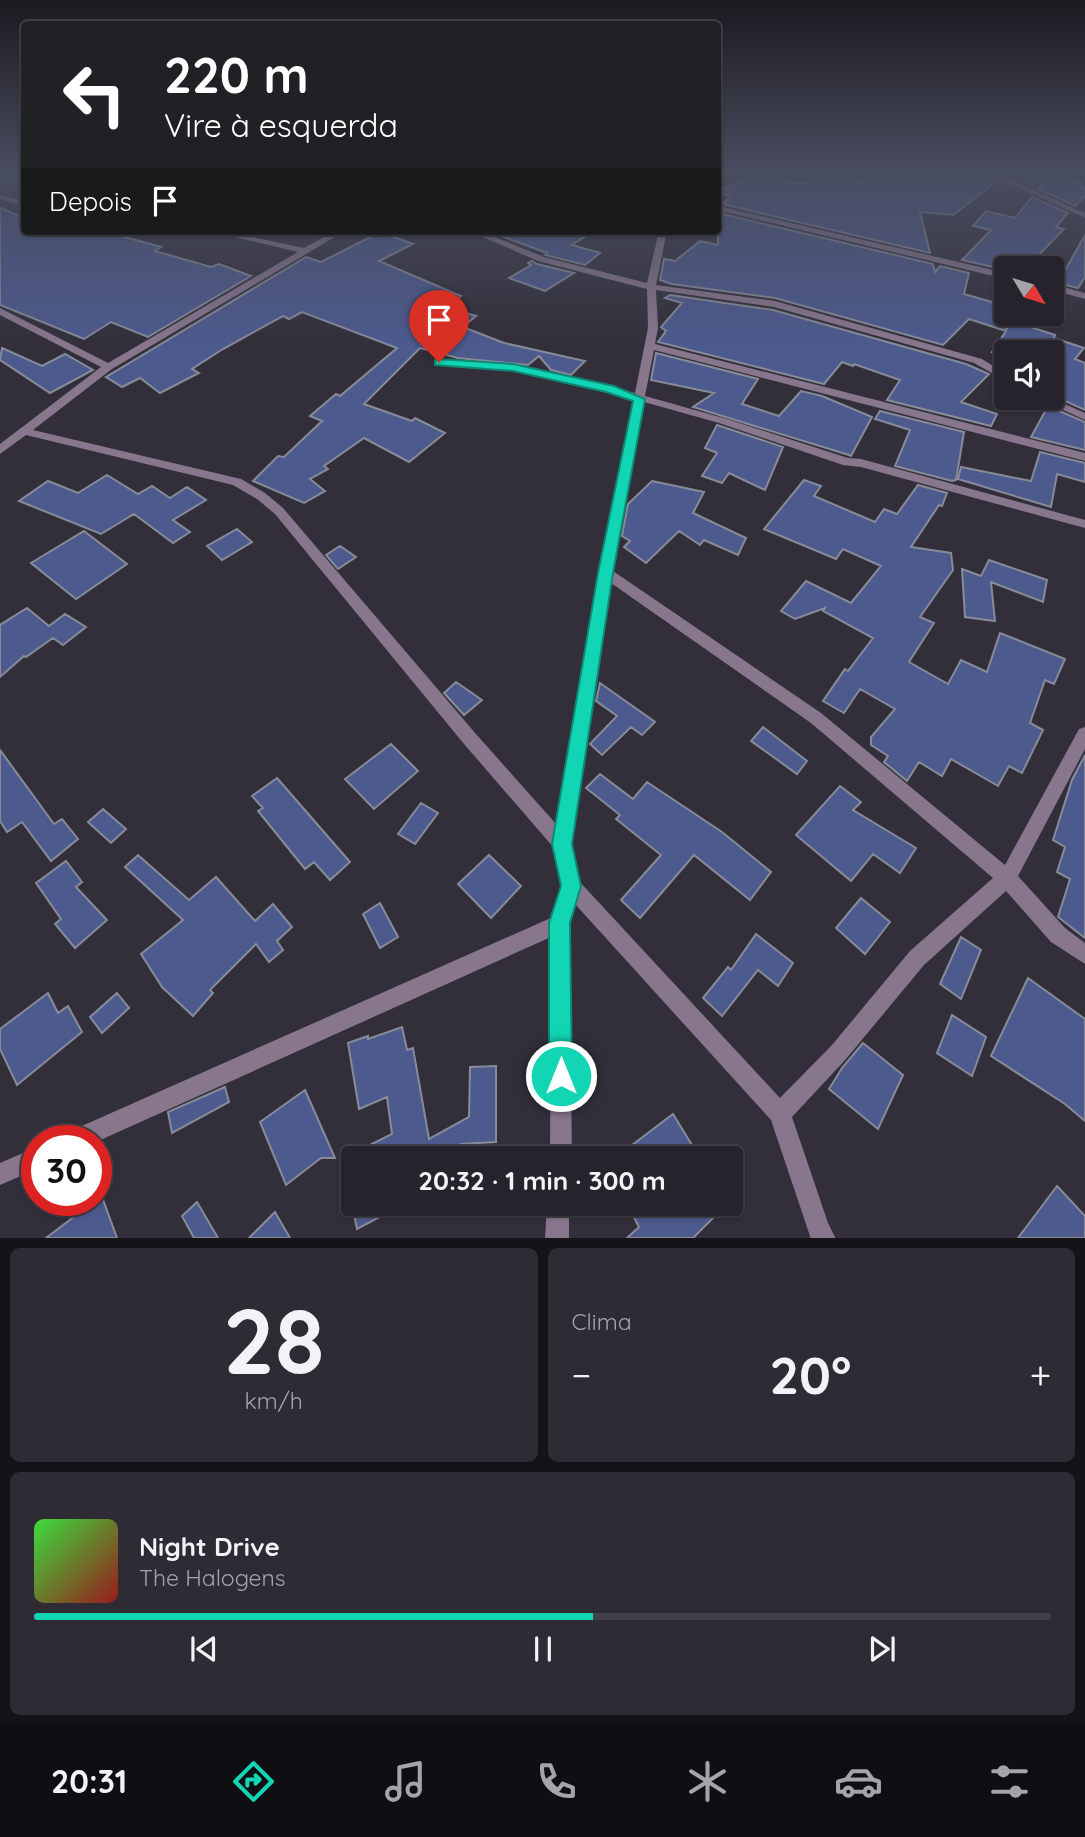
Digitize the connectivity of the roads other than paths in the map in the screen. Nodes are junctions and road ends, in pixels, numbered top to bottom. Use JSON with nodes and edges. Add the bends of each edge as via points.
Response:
{"nodes":[{"id":1,"x":810,"y":230,"type":"edge"},
{"id":2,"x":231,"y":235,"type":"edge"},
{"id":3,"x":334,"y":235,"type":"edge"},
{"id":4,"x":484,"y":235,"type":"edge"},
{"id":5,"x":662,"y":235,"type":"edge"},
{"id":6,"x":305,"y":251,"type":"junction"},
{"id":7,"x":994,"y":273,"type":"edge"},
{"id":8,"x":651,"y":287,"type":"junction"},
{"id":9,"x":1064,"y":290,"type":"edge"},
{"id":10,"x":1085,"y":296,"type":"edge"},
{"id":11,"x":0,"y":312,"type":"edge"},
{"id":12,"x":650,"y":346,"type":"junction"},
{"id":13,"x":439,"y":362,"type":"dead end"},
{"id":14,"x":108,"y":367,"type":"junction"},
{"id":15,"x":994,"y":371,"type":"edge"},
{"id":16,"x":639,"y":399,"type":"junction"},
{"id":17,"x":1064,"y":408,"type":"edge"},
{"id":18,"x":1085,"y":417,"type":"edge"},
{"id":19,"x":27,"y":432,"type":"junction"},
{"id":20,"x":0,"y":450,"type":"edge"},
{"id":21,"x":1085,"y":457,"type":"edge"},
{"id":22,"x":1085,"y":524,"type":"edge"},
{"id":23,"x":606,"y":573,"type":"junction"},
{"id":24,"x":1085,"y":734,"type":"edge"},
{"id":25,"x":562,"y":844,"type":"junction"},
{"id":26,"x":1007,"y":878,"type":"junction"},
{"id":27,"x":571,"y":886,"type":"junction"},
{"id":28,"x":560,"y":923,"type":"junction"},
{"id":29,"x":1085,"y":954,"type":"edge"},
{"id":30,"x":780,"y":1114,"type":"junction"},
{"id":31,"x":110,"y":1125,"type":"edge"},
{"id":32,"x":561,"y":1146,"type":"edge"},
{"id":33,"x":21,"y":1165,"type":"edge"},
{"id":34,"x":0,"y":1174,"type":"edge"},
{"id":35,"x":558,"y":1216,"type":"edge"},
{"id":36,"x":557,"y":1238,"type":"edge"},
{"id":37,"x":824,"y":1238,"type":"edge"}],
"edges":[{"from":1,"to":7,"type":"street"},
{"from":2,"to":6,"type":"street"},
{"from":3,"to":6,"type":"street"},
{"from":4,"to":8,"type":"street","via":[[541,259]]},
{"from":5,"to":8,"type":"street"},
{"from":6,"to":14,"type":"street"},
{"from":8,"to":12,"type":"street"},
{"from":8,"to":15,"type":"street","via":[[775,304],[978,361]]},
{"from":9,"to":10,"type":"street"},
{"from":11,"to":14,"type":"street"},
{"from":12,"to":16,"type":"street"},
{"from":12,"to":21,"type":"street"},
{"from":13,"to":16,"type":"street","via":[[513,367]]},
{"from":14,"to":19,"type":"street"},
{"from":16,"to":22,"type":"street","via":[[847,462]]},
{"from":16,"to":23,"type":"street"},
{"from":17,"to":18,"type":"street"},
{"from":19,"to":20,"type":"street"},
{"from":19,"to":25,"type":"street","via":[[237,482],[261,496],[279,511]]},
{"from":23,"to":25,"type":"street"},
{"from":23,"to":26,"type":"street","via":[[816,718]]},
{"from":24,"to":26,"type":"street"},
{"from":25,"to":27,"type":"street"},
{"from":26,"to":29,"type":"street","via":[[1058,935]]},
{"from":26,"to":30,"type":"street","via":[[917,958]]},
{"from":27,"to":28,"type":"street"},
{"from":27,"to":30,"type":"street"},
{"from":28,"to":31,"type":"street"},
{"from":28,"to":32,"type":"street"},
{"from":30,"to":37,"type":"street"},
{"from":33,"to":34,"type":"street"},
{"from":35,"to":36,"type":"street"}]}
